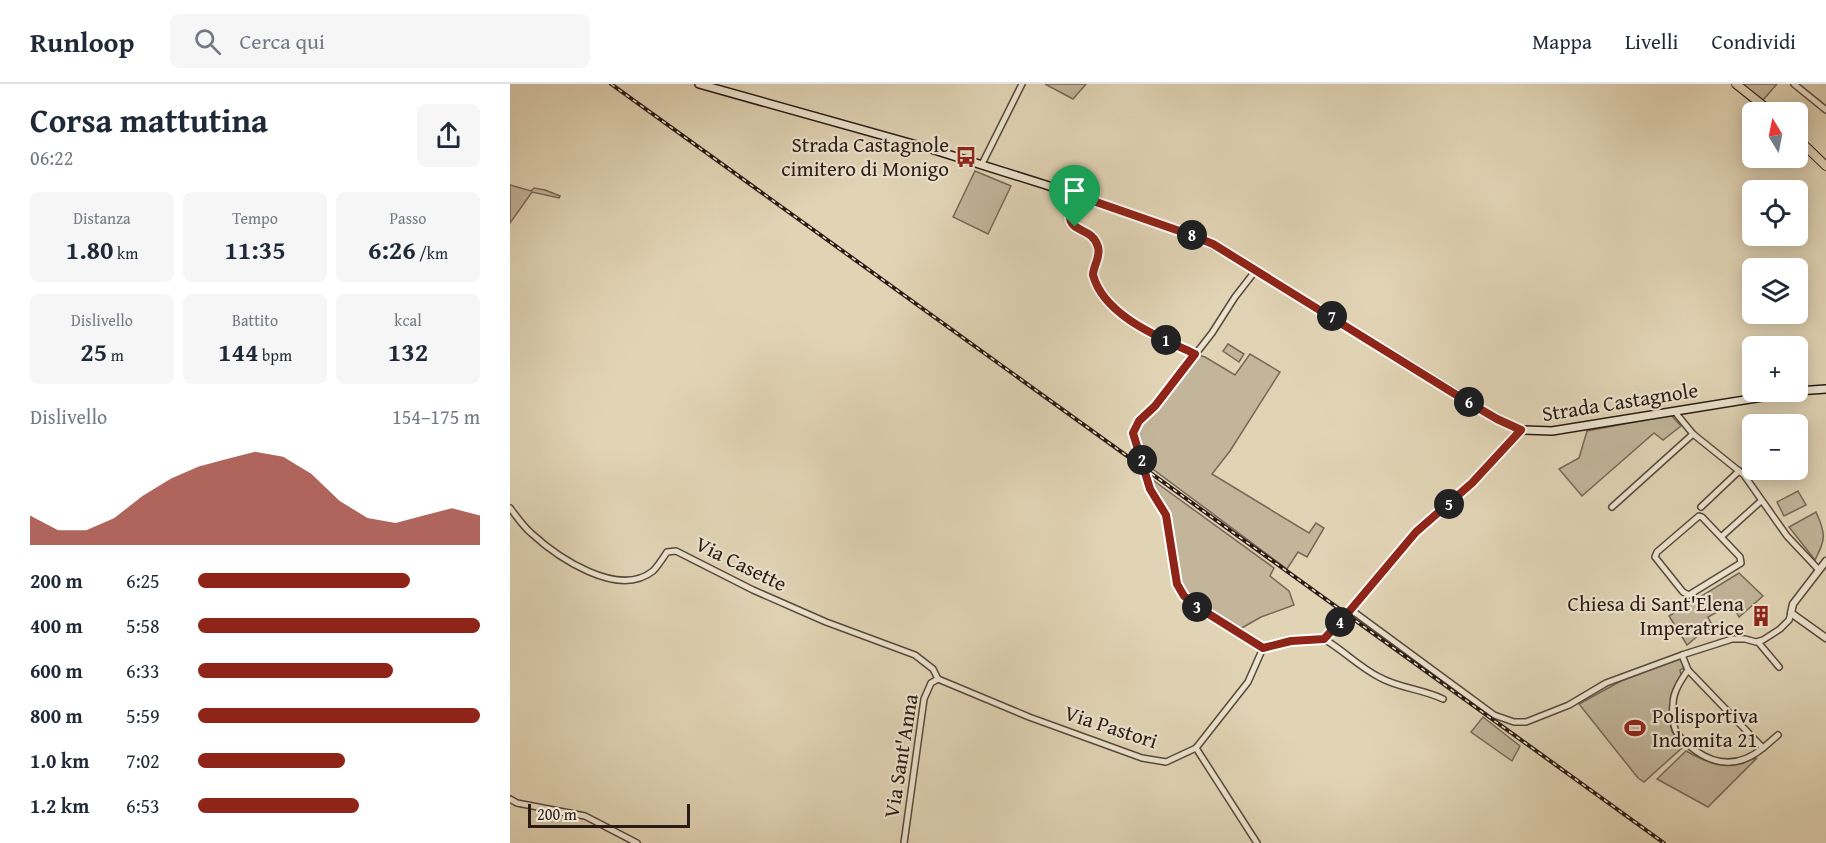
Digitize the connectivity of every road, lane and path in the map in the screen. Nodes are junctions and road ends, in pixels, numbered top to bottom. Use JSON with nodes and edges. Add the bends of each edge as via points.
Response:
{"nodes":[{"id":1,"x":699,"y":84,"type":"edge"},
{"id":2,"x":1022,"y":84,"type":"edge"},
{"id":3,"x":1736,"y":84,"type":"edge"},
{"id":4,"x":1794,"y":84,"type":"edge"},
{"id":5,"x":1758,"y":102,"type":"edge"},
{"id":6,"x":1826,"y":110,"type":"edge"},
{"id":7,"x":1808,"y":149,"type":"edge"},
{"id":8,"x":982,"y":164,"type":"junction"},
{"id":9,"x":1826,"y":166,"type":"edge"},
{"id":10,"x":1076,"y":195,"type":"junction"},
{"id":11,"x":1256,"y":270,"type":"junction"},
{"id":12,"x":1195,"y":354,"type":"junction"},
{"id":13,"x":1826,"y":388,"type":"edge"},
{"id":14,"x":1808,"y":390,"type":"edge"},
{"id":15,"x":1742,"y":400,"type":"edge"},
{"id":16,"x":1675,"y":412,"type":"junction"},
{"id":17,"x":1521,"y":430,"type":"junction"},
{"id":18,"x":1693,"y":434,"type":"junction"},
{"id":19,"x":1739,"y":471,"type":"junction"},
{"id":20,"x":1761,"y":501,"type":"junction"},
{"id":21,"x":1612,"y":507,"type":"dead end"},
{"id":22,"x":1701,"y":507,"type":"dead end"},
{"id":23,"x":510,"y":508,"type":"edge"},
{"id":24,"x":1721,"y":537,"type":"junction"},
{"id":25,"x":1826,"y":561,"type":"edge"},
{"id":26,"x":1819,"y":570,"type":"junction"},
{"id":27,"x":1350,"y":609,"type":"junction"},
{"id":28,"x":1791,"y":613,"type":"junction"},
{"id":29,"x":1826,"y":638,"type":"edge"},
{"id":30,"x":1324,"y":639,"type":"junction"},
{"id":31,"x":1758,"y":642,"type":"junction"},
{"id":32,"x":1263,"y":648,"type":"junction"},
{"id":33,"x":1682,"y":655,"type":"junction"},
{"id":34,"x":1779,"y":667,"type":"dead end"},
{"id":35,"x":1688,"y":670,"type":"junction"},
{"id":36,"x":938,"y":679,"type":"junction"},
{"id":37,"x":1443,"y":699,"type":"dead end"},
{"id":38,"x":1778,"y":735,"type":"dead end"},
{"id":39,"x":1196,"y":748,"type":"junction"},
{"id":40,"x":1763,"y":748,"type":"junction"},
{"id":41,"x":510,"y":799,"type":"edge"},
{"id":42,"x":637,"y":843,"type":"edge"},
{"id":43,"x":904,"y":843,"type":"edge"},
{"id":44,"x":1257,"y":843,"type":"edge"}],
"edges":[{"from":1,"to":8,"type":"main road","name":"Strada Castagnole"},
{"from":2,"to":8,"type":"street"},
{"from":3,"to":5,"type":"main road"},
{"from":4,"to":6,"type":"street"},
{"from":7,"to":9,"type":"main road"},
{"from":8,"to":10,"type":"main road","name":"Strada Castagnole"},
{"from":10,"to":11,"type":"main road","name":"Strada Castagnole","via":[[1202,239]]},
{"from":10,"to":12,"type":"street","via":[[1070,218],[1075,227],[1097,244],[1099,252],[1093,275],[1102,292],[1133,323]]},
{"from":11,"to":12,"type":"street"},
{"from":11,"to":17,"type":"main road","name":"Strada Castagnole","via":[[1463,399]]},
{"from":12,"to":32,"type":"street","via":[[1135,427],[1134,439],[1150,489],[1166,515],[1175,576],[1184,596]]},
{"from":13,"to":14,"type":"main road","name":"Strada Castagnole"},
{"from":15,"to":16,"type":"main road","name":"Strada Castagnole"},
{"from":16,"to":17,"type":"main road","name":"Strada Castagnole","via":[[1552,431]]},
{"from":16,"to":18,"type":"street"},
{"from":17,"to":27,"type":"street","via":[[1472,483],[1416,532]]},
{"from":18,"to":19,"type":"street"},
{"from":18,"to":21,"type":"street"},
{"from":19,"to":20,"type":"street"},
{"from":19,"to":22,"type":"street"},
{"from":20,"to":24,"type":"street"},
{"from":20,"to":26,"type":"street"},
{"from":23,"to":36,"type":"street","name":"Via Casette","via":[[548,547],[594,575],[613,580],[634,579],[652,571],[667,552],[676,551],[826,622],[915,655],[933,669]]},
{"from":24,"to":24,"type":"street","via":[[1699,516],[1655,557],[1689,595],[1741,563],[1740,556]]},
{"from":25,"to":26,"type":"street"},
{"from":26,"to":28,"type":"street","via":[[1793,604]]},
{"from":27,"to":30,"type":"street"},
{"from":27,"to":33,"type":"street","via":[[1494,715],[1514,722],[1527,722],[1569,705],[1606,683]]},
{"from":28,"to":29,"type":"street"},
{"from":28,"to":31,"type":"street","via":[[1780,629]]},
{"from":30,"to":32,"type":"street"},
{"from":30,"to":37,"type":"street","via":[[1381,679]]},
{"from":31,"to":33,"type":"street","via":[[1732,639]]},
{"from":31,"to":34,"type":"street"},
{"from":32,"to":39,"type":"street","name":"Via Pastori","via":[[1248,682]]},
{"from":33,"to":35,"type":"street"},
{"from":35,"to":40,"type":"street"},
{"from":35,"to":40,"type":"street","via":[[1672,702],[1676,730],[1688,746],[1710,760],[1730,763],[1754,756]]},
{"from":36,"to":39,"type":"street","name":"Via Pastori","via":[[1142,758],[1166,762]]},
{"from":36,"to":43,"type":"street","name":"Via Sant'Anna","via":[[931,683],[924,699]]},
{"from":38,"to":40,"type":"street"},
{"from":39,"to":44,"type":"street"},
{"from":41,"to":42,"type":"street","via":[[585,816]]}]}
